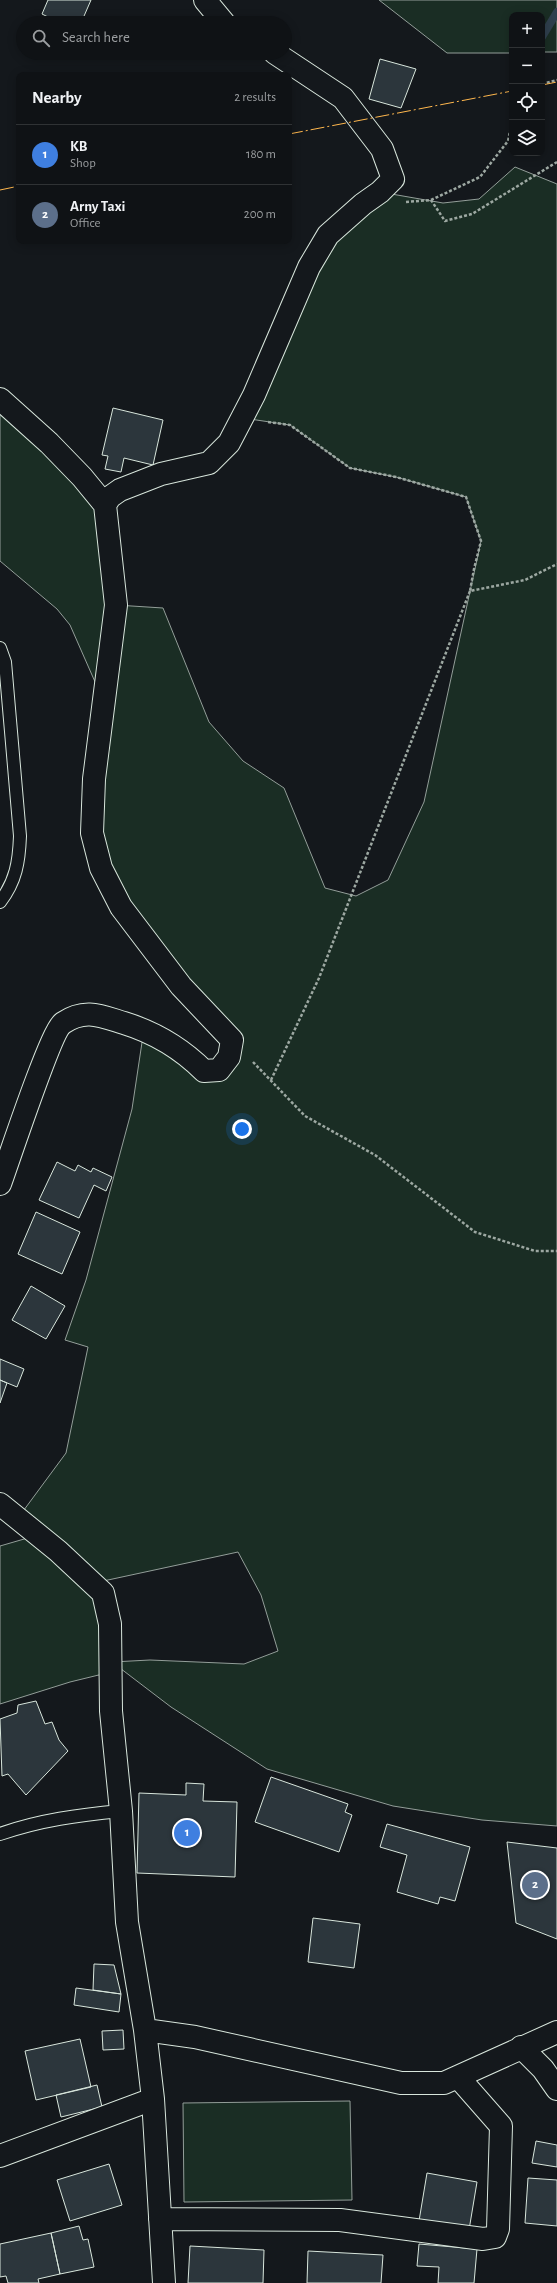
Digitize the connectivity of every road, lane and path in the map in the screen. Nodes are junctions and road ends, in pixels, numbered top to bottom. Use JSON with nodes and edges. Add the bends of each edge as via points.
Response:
{"nodes":[{"id":1,"x":206,"y":0,"type":"edge"},
{"id":2,"x":219,"y":16,"type":"edge"},
{"id":3,"x":286,"y":60,"type":"edge"},
{"id":4,"x":557,"y":80,"type":"edge"},
{"id":5,"x":545,"y":83,"type":"edge"},
{"id":6,"x":509,"y":136,"type":"edge"},
{"id":7,"x":557,"y":162,"type":"edge"},
{"id":8,"x":431,"y":200,"type":"junction"},
{"id":9,"x":401,"y":202,"type":"dead end"},
{"id":10,"x":0,"y":399,"type":"edge"},
{"id":11,"x":243,"y":418,"type":"junction"},
{"id":12,"x":105,"y":505,"type":"junction"},
{"id":13,"x":557,"y":564,"type":"edge"},
{"id":14,"x":470,"y":592,"type":"junction"},
{"id":15,"x":0,"y":648,"type":"edge"},
{"id":16,"x":0,"y":902,"type":"edge"},
{"id":17,"x":232,"y":1040,"type":"junction"},
{"id":18,"x":271,"y":1080,"type":"junction"},
{"id":19,"x":0,"y":1184,"type":"edge"},
{"id":20,"x":557,"y":1251,"type":"edge"},
{"id":21,"x":0,"y":1504,"type":"edge"},
{"id":22,"x":121,"y":1811,"type":"junction"},
{"id":23,"x":0,"y":1834,"type":"edge"},
{"id":24,"x":145,"y":2030,"type":"junction"},
{"id":25,"x":557,"y":2032,"type":"edge"},
{"id":26,"x":521,"y":2047,"type":"junction"},
{"id":27,"x":458,"y":2077,"type":"junction"},
{"id":28,"x":557,"y":2089,"type":"edge"},
{"id":29,"x":153,"y":2099,"type":"junction"},
{"id":30,"x":0,"y":2156,"type":"edge"},
{"id":31,"x":160,"y":2219,"type":"junction"},
{"id":32,"x":164,"y":2283,"type":"edge"}],
"edges":[{"from":1,"to":2,"type":"street"},
{"from":3,"to":11,"type":"street","via":[[343,98],[382,149],[393,179],[328,235],[309,267]]},
{"from":4,"to":5,"type":"path"},
{"from":6,"to":8,"type":"path","via":[[480,177]]},
{"from":7,"to":8,"type":"path","via":[[472,214],[445,221]]},
{"from":8,"to":9,"type":"path"},
{"from":10,"to":12,"type":"street","via":[[49,443]]},
{"from":11,"to":12,"type":"street","via":[[229,443],[209,463],[161,474],[120,490]]},
{"from":11,"to":14,"type":"path","via":[[290,425],[350,468],[396,477],[466,497],[481,541]]},
{"from":12,"to":17,"type":"street","via":[[116,605],[94,779],[92,833],[101,868],[121,907],[181,986]]},
{"from":13,"to":14,"type":"path","via":[[525,580]]},
{"from":14,"to":18,"type":"path","via":[[319,978]]},
{"from":15,"to":16,"type":"lane","via":[[5,662],[20,836],[19,862],[15,878]]},
{"from":17,"to":18,"type":"path"},
{"from":17,"to":19,"type":"street","via":[[229,1057],[219,1070],[204,1071],[191,1058],[144,1029],[94,1013],[62,1024],[36,1083]]},
{"from":18,"to":20,"type":"path","via":[[306,1116],[375,1156],[475,1232],[534,1251]]},
{"from":21,"to":22,"type":"street","via":[[58,1551],[103,1593],[110,1624],[110,1711]]},
{"from":22,"to":23,"type":"lane","via":[[74,1815],[32,1823]]},
{"from":22,"to":24,"type":"street","via":[[127,1922]]},
{"from":24,"to":27,"type":"street","via":[[225,2043],[401,2083],[444,2083]]},
{"from":24,"to":29,"type":"street"},
{"from":25,"to":26,"type":"street"},
{"from":26,"to":27,"type":"street"},
{"from":26,"to":28,"type":"street","via":[[543,2069]]},
{"from":27,"to":31,"type":"street","via":[[501,2126],[498,2229],[494,2237],[483,2239],[340,2220]]},
{"from":29,"to":30,"type":"street"},
{"from":29,"to":31,"type":"street"},
{"from":31,"to":32,"type":"street"}]}
